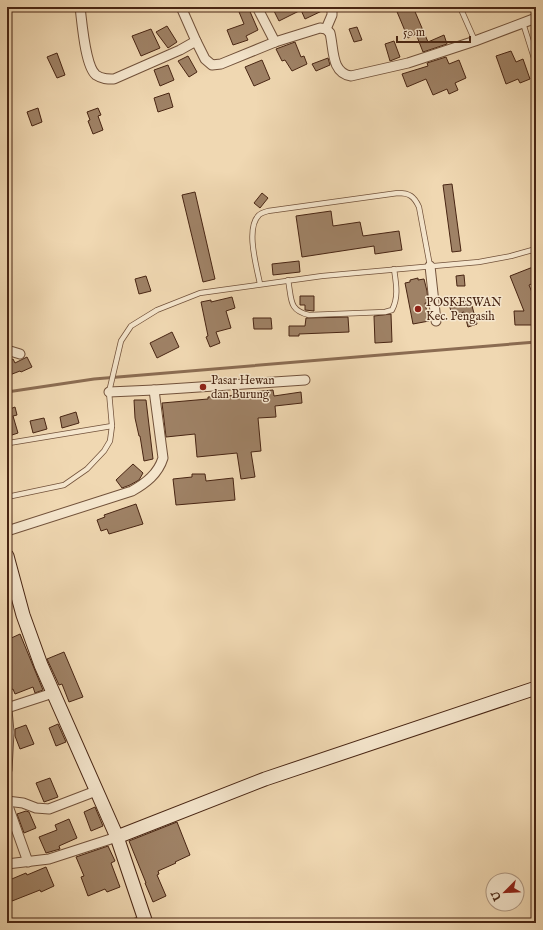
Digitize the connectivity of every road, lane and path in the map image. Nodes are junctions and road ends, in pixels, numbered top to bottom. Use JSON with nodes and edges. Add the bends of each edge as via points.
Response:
{"nodes":[{"id":1,"x":80,"y":7,"type":"edge"},
{"id":2,"x":181,"y":7,"type":"edge"},
{"id":3,"x":257,"y":7,"type":"edge"},
{"id":4,"x":332,"y":7,"type":"edge"},
{"id":5,"x":460,"y":7,"type":"edge"},
{"id":6,"x":536,"y":18,"type":"edge"},
{"id":7,"x":523,"y":23,"type":"junction"},
{"id":8,"x":326,"y":29,"type":"junction"},
{"id":9,"x":196,"y":41,"type":"junction"},
{"id":10,"x":475,"y":41,"type":"junction"},
{"id":11,"x":275,"y":42,"type":"junction"},
{"id":12,"x":534,"y":58,"type":"dead end"},
{"id":13,"x":536,"y":249,"type":"edge"},
{"id":14,"x":430,"y":266,"type":"junction"},
{"id":15,"x":394,"y":269,"type":"junction"},
{"id":16,"x":288,"y":280,"type":"junction"},
{"id":17,"x":260,"y":284,"type":"junction"},
{"id":18,"x":436,"y":322,"type":"dead end"},
{"id":19,"x":7,"y":350,"type":"edge"},
{"id":20,"x":20,"y":354,"type":"dead end"},
{"id":21,"x":305,"y":380,"type":"dead end"},
{"id":22,"x":154,"y":390,"type":"junction"},
{"id":23,"x":109,"y":392,"type":"junction"},
{"id":24,"x":112,"y":426,"type":"junction"},
{"id":25,"x":9,"y":443,"type":"dead end"},
{"id":26,"x":7,"y":497,"type":"edge"},
{"id":27,"x":7,"y":531,"type":"edge"},
{"id":28,"x":7,"y":556,"type":"edge"},
{"id":29,"x":536,"y":688,"type":"edge"},
{"id":30,"x":53,"y":693,"type":"junction"},
{"id":31,"x":7,"y":709,"type":"edge"},
{"id":32,"x":7,"y":770,"type":"edge"},
{"id":33,"x":96,"y":791,"type":"junction"},
{"id":34,"x":7,"y":802,"type":"edge"},
{"id":35,"x":117,"y":837,"type":"junction"},
{"id":36,"x":28,"y":862,"type":"junction"},
{"id":37,"x":7,"y":864,"type":"edge"},
{"id":38,"x":142,"y":922,"type":"edge"}],
"edges":[{"from":1,"to":9,"type":"street","via":[[88,58],[95,74],[105,79],[114,79]]},
{"from":2,"to":9,"type":"street"},
{"from":3,"to":11,"type":"street"},
{"from":4,"to":8,"type":"street","via":[[332,15]]},
{"from":5,"to":10,"type":"lane"},
{"from":6,"to":7,"type":"street"},
{"from":7,"to":10,"type":"street"},
{"from":7,"to":12,"type":"lane"},
{"from":8,"to":10,"type":"street","via":[[330,34],[338,68],[344,75],[351,76],[408,63]]},
{"from":8,"to":11,"type":"street","via":[[320,28]]},
{"from":9,"to":11,"type":"street","via":[[205,59],[212,65],[221,64]]},
{"from":13,"to":14,"type":"lane","via":[[479,262]]},
{"from":14,"to":15,"type":"lane"},
{"from":14,"to":17,"type":"lane","via":[[419,207],[411,195],[398,193],[259,214],[252,233]]},
{"from":14,"to":18,"type":"street"},
{"from":15,"to":16,"type":"lane"},
{"from":15,"to":16,"type":"lane","via":[[397,297],[392,310],[385,312],[309,315],[299,312],[293,306]]},
{"from":16,"to":17,"type":"lane"},
{"from":17,"to":23,"type":"lane","via":[[200,293],[157,310],[131,326],[121,341]]},
{"from":19,"to":20,"type":"street"},
{"from":21,"to":22,"type":"street"},
{"from":22,"to":23,"type":"street"},
{"from":22,"to":27,"type":"street","via":[[163,458],[160,467],[144,484],[132,491]]},
{"from":23,"to":24,"type":"lane"},
{"from":24,"to":25,"type":"lane"},
{"from":24,"to":26,"type":"lane","via":[[110,441],[104,451],[87,469],[64,485]]},
{"from":28,"to":30,"type":"street","via":[[22,616]]},
{"from":29,"to":35,"type":"street","via":[[265,780]]},
{"from":30,"to":31,"type":"street"},
{"from":30,"to":33,"type":"street"},
{"from":31,"to":32,"type":"street"},
{"from":33,"to":34,"type":"street","via":[[49,808]]},
{"from":33,"to":35,"type":"street"},
{"from":34,"to":36,"type":"street"},
{"from":35,"to":36,"type":"street","via":[[48,859]]},
{"from":35,"to":38,"type":"street"},
{"from":36,"to":37,"type":"street"}]}
